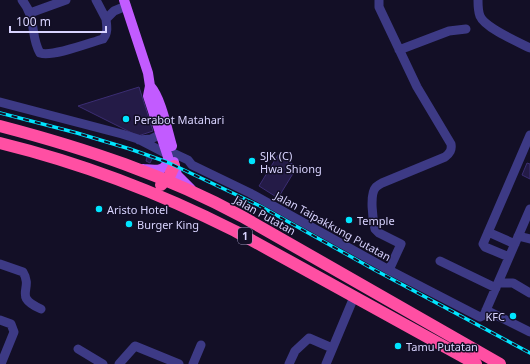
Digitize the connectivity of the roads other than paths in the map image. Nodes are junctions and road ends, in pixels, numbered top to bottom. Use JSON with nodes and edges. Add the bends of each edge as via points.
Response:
{"nodes":[{"id":1,"x":22,"y":0,"type":"edge"},
{"id":2,"x":66,"y":0,"type":"edge"},
{"id":3,"x":96,"y":0,"type":"edge"},
{"id":4,"x":379,"y":0,"type":"edge"},
{"id":5,"x":478,"y":0,"type":"edge"},
{"id":6,"x":125,"y":3,"type":"edge"},
{"id":7,"x":30,"y":13,"type":"junction"},
{"id":8,"x":106,"y":19,"type":"junction"},
{"id":9,"x":466,"y":29,"type":"dead end"},
{"id":10,"x":530,"y":48,"type":"edge"},
{"id":11,"x":399,"y":50,"type":"junction"},
{"id":12,"x":150,"y":86,"type":"junction"},
{"id":13,"x":0,"y":102,"type":"edge"},
{"id":14,"x":0,"y":126,"type":"edge"},
{"id":15,"x":161,"y":134,"type":"junction"},
{"id":16,"x":530,"y":135,"type":"edge"},
{"id":17,"x":138,"y":139,"type":"junction"},
{"id":18,"x":0,"y":143,"type":"edge"},
{"id":19,"x":527,"y":149,"type":"edge"},
{"id":20,"x":170,"y":153,"type":"junction"},
{"id":21,"x":174,"y":166,"type":"junction"},
{"id":22,"x":139,"y":169,"type":"junction"},
{"id":23,"x":167,"y":180,"type":"junction"},
{"id":24,"x":148,"y":190,"type":"junction"},
{"id":25,"x":196,"y":193,"type":"junction"},
{"id":26,"x":214,"y":201,"type":"junction"},
{"id":27,"x":530,"y":209,"type":"edge"},
{"id":28,"x":207,"y":217,"type":"junction"},
{"id":29,"x":488,"y":232,"type":"junction"},
{"id":30,"x":530,"y":239,"type":"edge"},
{"id":31,"x":516,"y":240,"type":"junction"},
{"id":32,"x":509,"y":257,"type":"junction"},
{"id":33,"x":440,"y":261,"type":"dead end"},
{"id":34,"x":0,"y":264,"type":"edge"},
{"id":35,"x":389,"y":270,"type":"junction"},
{"id":36,"x":498,"y":285,"type":"junction"},
{"id":37,"x":530,"y":293,"type":"edge"},
{"id":38,"x":354,"y":296,"type":"junction"},
{"id":39,"x":41,"y":309,"type":"dead end"},
{"id":40,"x":484,"y":313,"type":"junction"},
{"id":41,"x":0,"y":320,"type":"edge"},
{"id":42,"x":530,"y":332,"type":"edge"},
{"id":43,"x":201,"y":345,"type":"dead end"},
{"id":44,"x":332,"y":348,"type":"junction"},
{"id":45,"x":78,"y":349,"type":"dead end"},
{"id":46,"x":1,"y":364,"type":"edge"},
{"id":47,"x":103,"y":364,"type":"edge"},
{"id":48,"x":119,"y":364,"type":"edge"},
{"id":49,"x":179,"y":364,"type":"edge"},
{"id":50,"x":193,"y":364,"type":"edge"},
{"id":51,"x":289,"y":364,"type":"edge"},
{"id":52,"x":326,"y":364,"type":"edge"},
{"id":53,"x":476,"y":364,"type":"edge"},
{"id":54,"x":500,"y":364,"type":"edge"}],
"edges":[{"from":1,"to":7,"type":"street"},
{"from":2,"to":7,"type":"street"},
{"from":3,"to":8,"type":"street"},
{"from":4,"to":11,"type":"street","via":[[379,7]]},
{"from":5,"to":10,"type":"street","via":[[484,21],[495,30]]},
{"from":6,"to":8,"type":"street"},
{"from":6,"to":12,"type":"main road"},
{"from":7,"to":8,"type":"street","via":[[37,47],[40,53],[44,54],[103,39],[108,29]]},
{"from":9,"to":11,"type":"street","via":[[449,31]]},
{"from":11,"to":35,"type":"street","via":[[452,149],[445,157],[376,187],[372,196],[375,229],[401,244]]},
{"from":12,"to":15,"type":"main road","via":[[148,96]]},
{"from":12,"to":20,"type":"main road","via":[[156,92]]},
{"from":13,"to":17,"type":"street"},
{"from":14,"to":22,"type":"highway","name":"Jalan Putatan","number":"1","via":[[72,146]]},
{"from":15,"to":17,"type":"street","via":[[151,139]]},
{"from":15,"to":20,"type":"main road"},
{"from":16,"to":19,"type":"street"},
{"from":17,"to":20,"type":"street","name":"Jalan Taipakkung Putatan"},
{"from":18,"to":24,"type":"highway","number":"1","via":[[66,161]]},
{"from":19,"to":29,"type":"street"},
{"from":20,"to":21,"type":"main road"},
{"from":20,"to":22,"type":"main road","via":[[164,168]]},
{"from":20,"to":35,"type":"street","name":"Jalan Taipakkung Putatan","via":[[250,193]]},
{"from":21,"to":23,"type":"highway"},
{"from":21,"to":25,"type":"main road","via":[[177,175]]},
{"from":22,"to":23,"type":"highway","name":"Jalan Putatan","number":"1"},
{"from":23,"to":24,"type":"highway"},
{"from":23,"to":25,"type":"highway","name":"Jalan Putatan","number":"1"},
{"from":24,"to":28,"type":"highway","number":"1"},
{"from":25,"to":26,"type":"highway","name":"Jalan Putatan","number":"1"},
{"from":26,"to":28,"type":"highway","via":[[207,207]]},
{"from":26,"to":54,"type":"highway","name":"Jalan Putatan","number":"1"},
{"from":27,"to":31,"type":"street"},
{"from":28,"to":38,"type":"highway","number":"1"},
{"from":29,"to":31,"type":"street"},
{"from":29,"to":32,"type":"street","via":[[483,244],[485,247]]},
{"from":30,"to":31,"type":"street"},
{"from":31,"to":32,"type":"street"},
{"from":32,"to":36,"type":"street"},
{"from":33,"to":36,"type":"street"},
{"from":34,"to":39,"type":"street","via":[[23,272],[26,277],[26,300]]},
{"from":35,"to":40,"type":"street","name":"Jalan Taipakkung Putatan","via":[[480,317]]},
{"from":36,"to":37,"type":"street","via":[[513,283]]},
{"from":36,"to":40,"type":"street"},
{"from":38,"to":44,"type":"street"},
{"from":38,"to":53,"type":"highway","number":"1"},
{"from":40,"to":42,"type":"street","name":"Jalan Taipakkung Putatan","via":[[500,317]]},
{"from":41,"to":46,"type":"street","via":[[11,324],[14,332]]},
{"from":43,"to":50,"type":"street"},
{"from":44,"to":51,"type":"street","via":[[309,338],[295,351]]},
{"from":44,"to":52,"type":"street"},
{"from":45,"to":47,"type":"street"},
{"from":48,"to":49,"type":"street","via":[[135,346]]}]}
